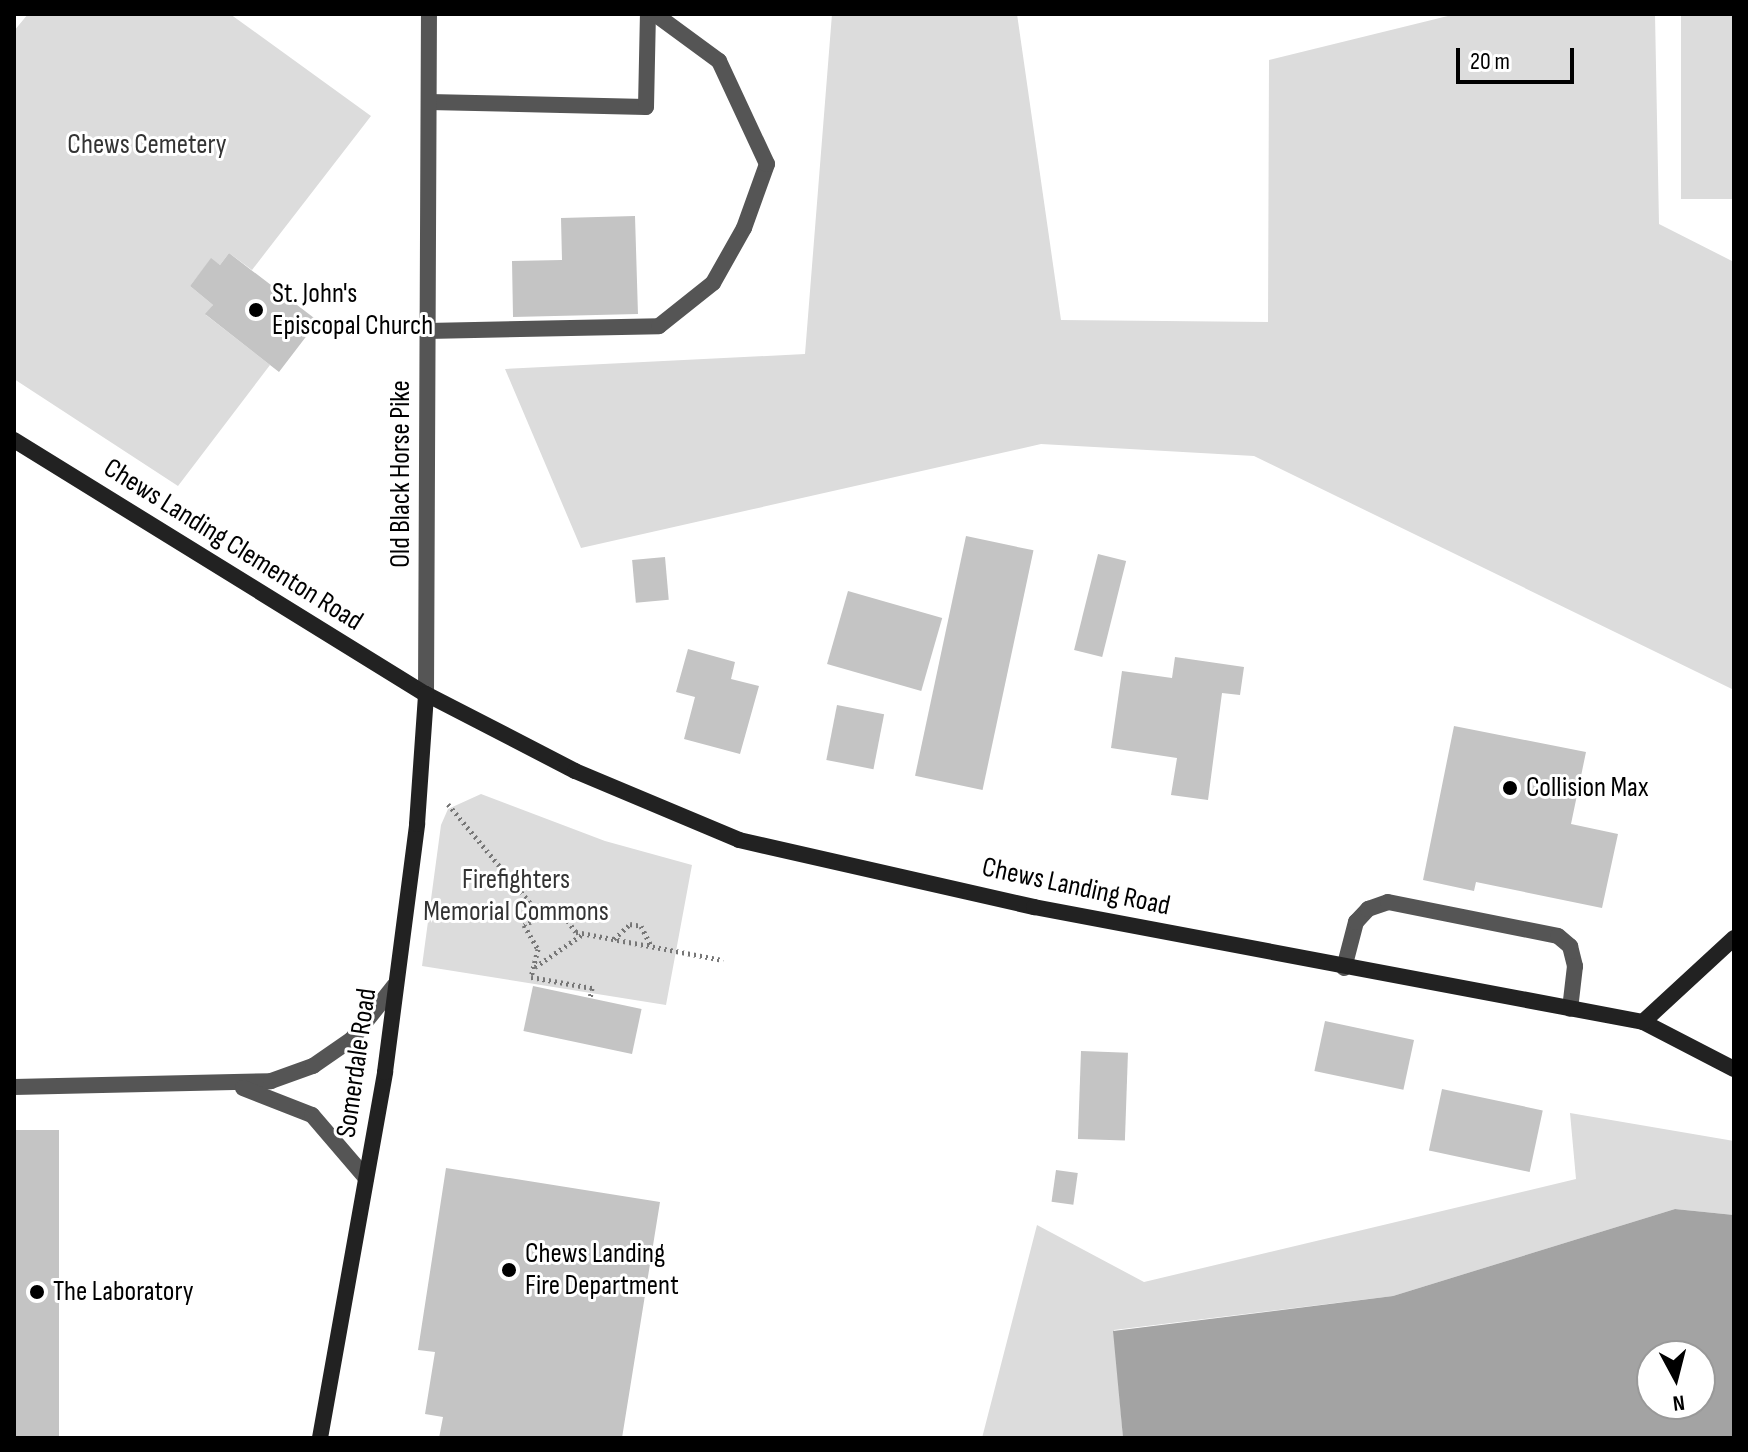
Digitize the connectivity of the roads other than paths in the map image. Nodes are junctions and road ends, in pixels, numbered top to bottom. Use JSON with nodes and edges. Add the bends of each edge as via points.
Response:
{"nodes":[{"id":1,"x":429,"y":14,"type":"edge"},
{"id":2,"x":648,"y":14,"type":"edge"},
{"id":3,"x":655,"y":14,"type":"edge"},
{"id":4,"x":429,"y":102,"type":"junction"},
{"id":5,"x":427,"y":331,"type":"junction"},
{"id":6,"x":14,"y":440,"type":"edge"},
{"id":7,"x":426,"y":694,"type":"junction"},
{"id":8,"x":1734,"y":938,"type":"edge"},
{"id":9,"x":1344,"y":968,"type":"junction"},
{"id":10,"x":394,"y":986,"type":"junction"},
{"id":11,"x":1570,"y":1009,"type":"junction"},
{"id":12,"x":1643,"y":1022,"type":"junction"},
{"id":13,"x":1734,"y":1069,"type":"edge"},
{"id":14,"x":230,"y":1085,"type":"junction"},
{"id":15,"x":14,"y":1087,"type":"edge"},
{"id":16,"x":366,"y":1178,"type":"junction"},
{"id":17,"x":320,"y":1438,"type":"edge"}],
"edges":[{"from":1,"to":4,"type":"street","name":"Old Black Horse Pike"},
{"from":2,"to":4,"type":"street","via":[[646,107]]},
{"from":3,"to":5,"type":"street","via":[[719,61],[767,164],[744,228],[713,283],[659,326]]},
{"from":4,"to":5,"type":"street","name":"Old Black Horse Pike"},
{"from":5,"to":7,"type":"street","name":"Old Black Horse Pike"},
{"from":6,"to":7,"type":"main road","name":"Chews Landing Clementon Road"},
{"from":7,"to":9,"type":"main road","name":"Chews Landing Road","via":[[575,771],[739,840],[1034,907]]},
{"from":7,"to":10,"type":"main road","name":"Somerdale Road","via":[[417,824]]},
{"from":8,"to":12,"type":"main road"},
{"from":9,"to":11,"type":"main road","name":"Chews Landing Road"},
{"from":9,"to":11,"type":"street","via":[[1356,922],[1368,909],[1388,902],[1558,936],[1570,946],[1575,966]]},
{"from":10,"to":14,"type":"street","via":[[352,1039],[313,1066],[271,1081]]},
{"from":10,"to":16,"type":"main road","name":"Somerdale Road"},
{"from":11,"to":12,"type":"main road","name":"Chews Landing Road"},
{"from":12,"to":13,"type":"main road","name":"Chews Landing Road"},
{"from":14,"to":15,"type":"street"},
{"from":14,"to":16,"type":"street","via":[[268,1094],[312,1115]]},
{"from":16,"to":17,"type":"main road","name":"Somerdale Road"}]}
